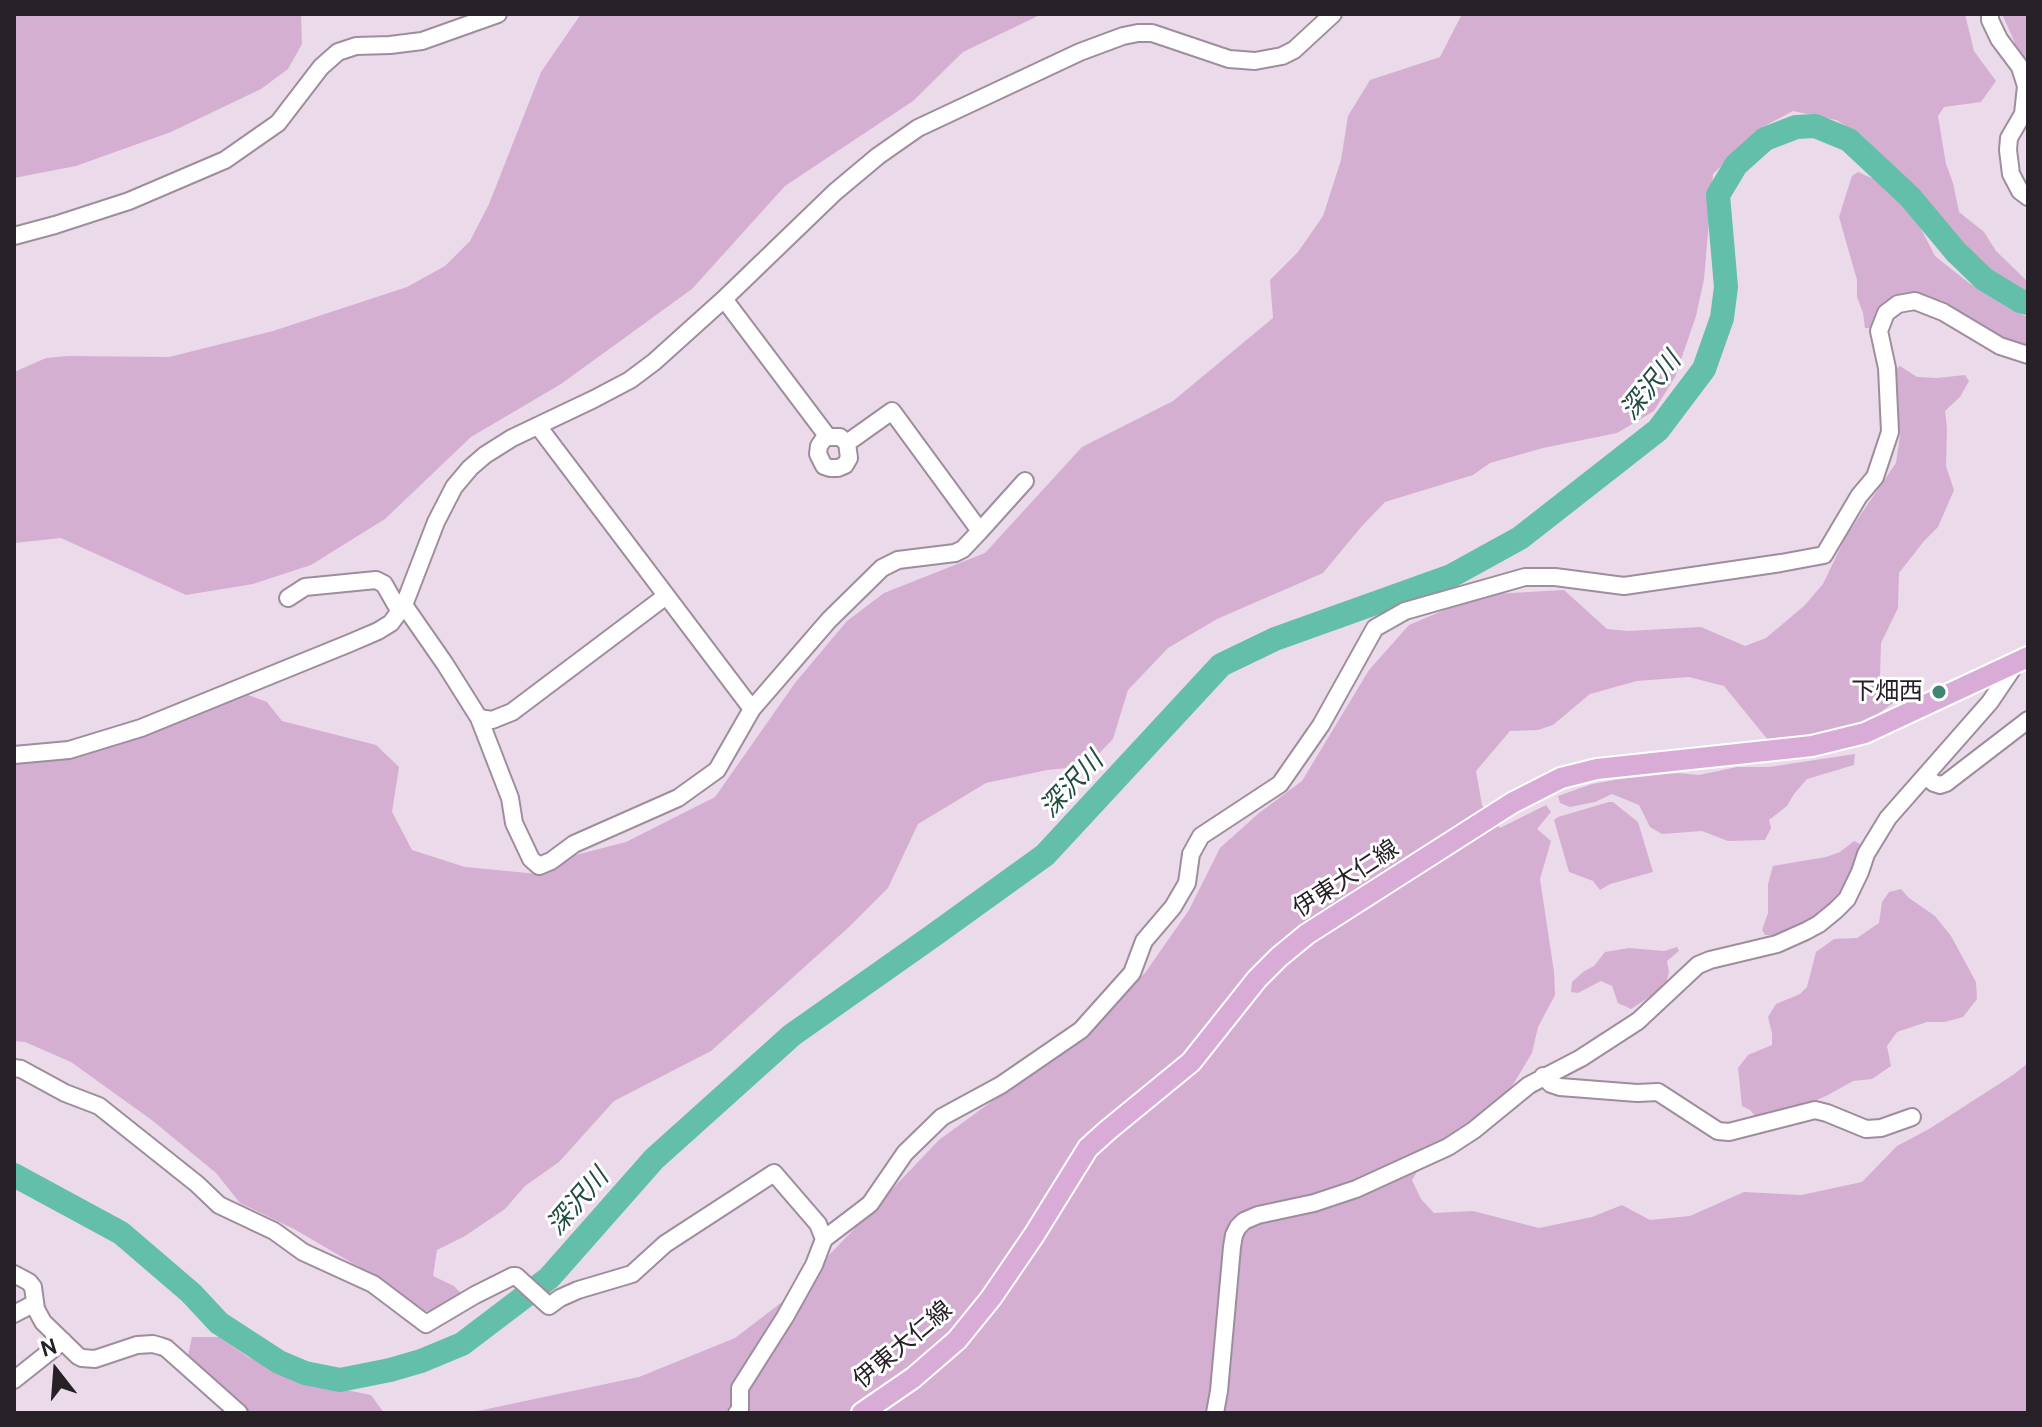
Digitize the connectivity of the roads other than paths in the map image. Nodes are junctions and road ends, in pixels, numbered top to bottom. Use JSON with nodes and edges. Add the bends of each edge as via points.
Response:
{"nodes":[{"id":1,"x":498,"y":14,"type":"edge"},
{"id":2,"x":1333,"y":14,"type":"edge"},
{"id":3,"x":1990,"y":14,"type":"edge"},
{"id":4,"x":2028,"y":197,"type":"edge"},
{"id":5,"x":14,"y":236,"type":"edge"},
{"id":6,"x":724,"y":299,"type":"junction"},
{"id":7,"x":2028,"y":355,"type":"edge"},
{"id":8,"x":538,"y":426,"type":"junction"},
{"id":9,"x":828,"y":437,"type":"junction"},
{"id":10,"x":847,"y":443,"type":"junction"},
{"id":11,"x":1025,"y":481,"type":"dead end"},
{"id":12,"x":980,"y":531,"type":"junction"},
{"id":13,"x":666,"y":596,"type":"junction"},
{"id":14,"x":288,"y":598,"type":"dead end"},
{"id":15,"x":402,"y":608,"type":"junction"},
{"id":16,"x":2021,"y":661,"type":"edge"},
{"id":17,"x":752,"y":709,"type":"junction"},
{"id":18,"x":479,"y":718,"type":"junction"},
{"id":19,"x":2028,"y":720,"type":"edge"},
{"id":20,"x":14,"y":755,"type":"edge"},
{"id":21,"x":1925,"y":776,"type":"junction"},
{"id":22,"x":14,"y":1068,"type":"edge"},
{"id":23,"x":1543,"y":1076,"type":"junction"},
{"id":24,"x":1912,"y":1117,"type":"dead end"},
{"id":25,"x":824,"y":1239,"type":"junction"},
{"id":26,"x":14,"y":1274,"type":"edge"},
{"id":27,"x":35,"y":1303,"type":"junction"},
{"id":28,"x":14,"y":1314,"type":"edge"},
{"id":29,"x":63,"y":1341,"type":"junction"},
{"id":30,"x":14,"y":1380,"type":"edge"},
{"id":31,"x":239,"y":1413,"type":"edge"},
{"id":32,"x":737,"y":1413,"type":"edge"},
{"id":33,"x":862,"y":1413,"type":"edge"},
{"id":34,"x":1215,"y":1413,"type":"edge"}],
"edges":[{"from":1,"to":5,"type":"street","via":[[422,41],[338,52],[278,123],[225,160],[129,201]]},
{"from":2,"to":6,"type":"street","via":[[1282,56],[1229,59],[1138,33],[1080,52],[978,99],[918,128],[878,156]]},
{"from":3,"to":4,"type":"street","via":[[2026,86],[2023,114],[2008,150],[2011,174]]},
{"from":6,"to":8,"type":"street","via":[[630,380]]},
{"from":6,"to":9,"type":"street"},
{"from":7,"to":25,"type":"street","via":[[1915,301],[1886,313],[1879,331],[1890,432],[1875,477],[1824,555],[1624,586],[1525,577],[1405,611],[1375,628],[1321,725],[1280,784],[1201,836],[1191,854],[1187,883],[1173,907],[1144,941],[1132,973],[1081,1030],[1001,1085],[942,1117],[905,1153],[870,1204]]},
{"from":8,"to":13,"type":"street"},
{"from":8,"to":15,"type":"street","via":[[485,455],[454,487]]},
{"from":9,"to":10,"type":"street"},
{"from":9,"to":10,"type":"street","via":[[818,454],[830,468],[845,465]]},
{"from":10,"to":12,"type":"street","via":[[892,411]]},
{"from":11,"to":12,"type":"street"},
{"from":12,"to":17,"type":"street","via":[[955,553],[898,560],[882,568]]},
{"from":13,"to":17,"type":"street"},
{"from":13,"to":18,"type":"street","via":[[512,712],[492,720]]},
{"from":14,"to":15,"type":"street","via":[[305,587],[376,580]]},
{"from":15,"to":18,"type":"street"},
{"from":15,"to":20,"type":"street","via":[[378,631],[141,728],[69,750]]},
{"from":16,"to":21,"type":"street"},
{"from":16,"to":33,"type":"main road","name":"伊東大仁線","via":[[1865,733],[1812,746],[1597,769],[1561,778],[1512,803],[1307,934],[1257,979],[1191,1062],[1088,1148],[1009,1272],[957,1340]]},
{"from":17,"to":18,"type":"street","via":[[717,770],[678,798],[574,844],[539,866],[514,823],[510,798]]},
{"from":19,"to":21,"type":"street","via":[[1946,783]]},
{"from":21,"to":23,"type":"street","via":[[1879,832],[1847,899],[1819,924],[1794,938],[1698,965],[1638,1021]]},
{"from":22,"to":25,"type":"street","via":[[99,1106],[219,1205],[373,1284],[426,1324],[513,1276],[549,1306],[578,1290],[632,1274],[665,1244],[774,1173],[818,1224]]},
{"from":23,"to":24,"type":"street","via":[[1560,1087],[1658,1092],[1718,1131],[1815,1110],[1866,1129]]},
{"from":23,"to":34,"type":"street","via":[[1448,1147],[1356,1189],[1258,1215],[1238,1227]]},
{"from":25,"to":32,"type":"street","via":[[793,1304],[740,1388]]},
{"from":26,"to":27,"type":"street","via":[[33,1287]]},
{"from":27,"to":28,"type":"street"},
{"from":27,"to":29,"type":"street","via":[[43,1322]]},
{"from":29,"to":30,"type":"street"},
{"from":29,"to":31,"type":"street","via":[[88,1359],[137,1345],[166,1348]]}]}
